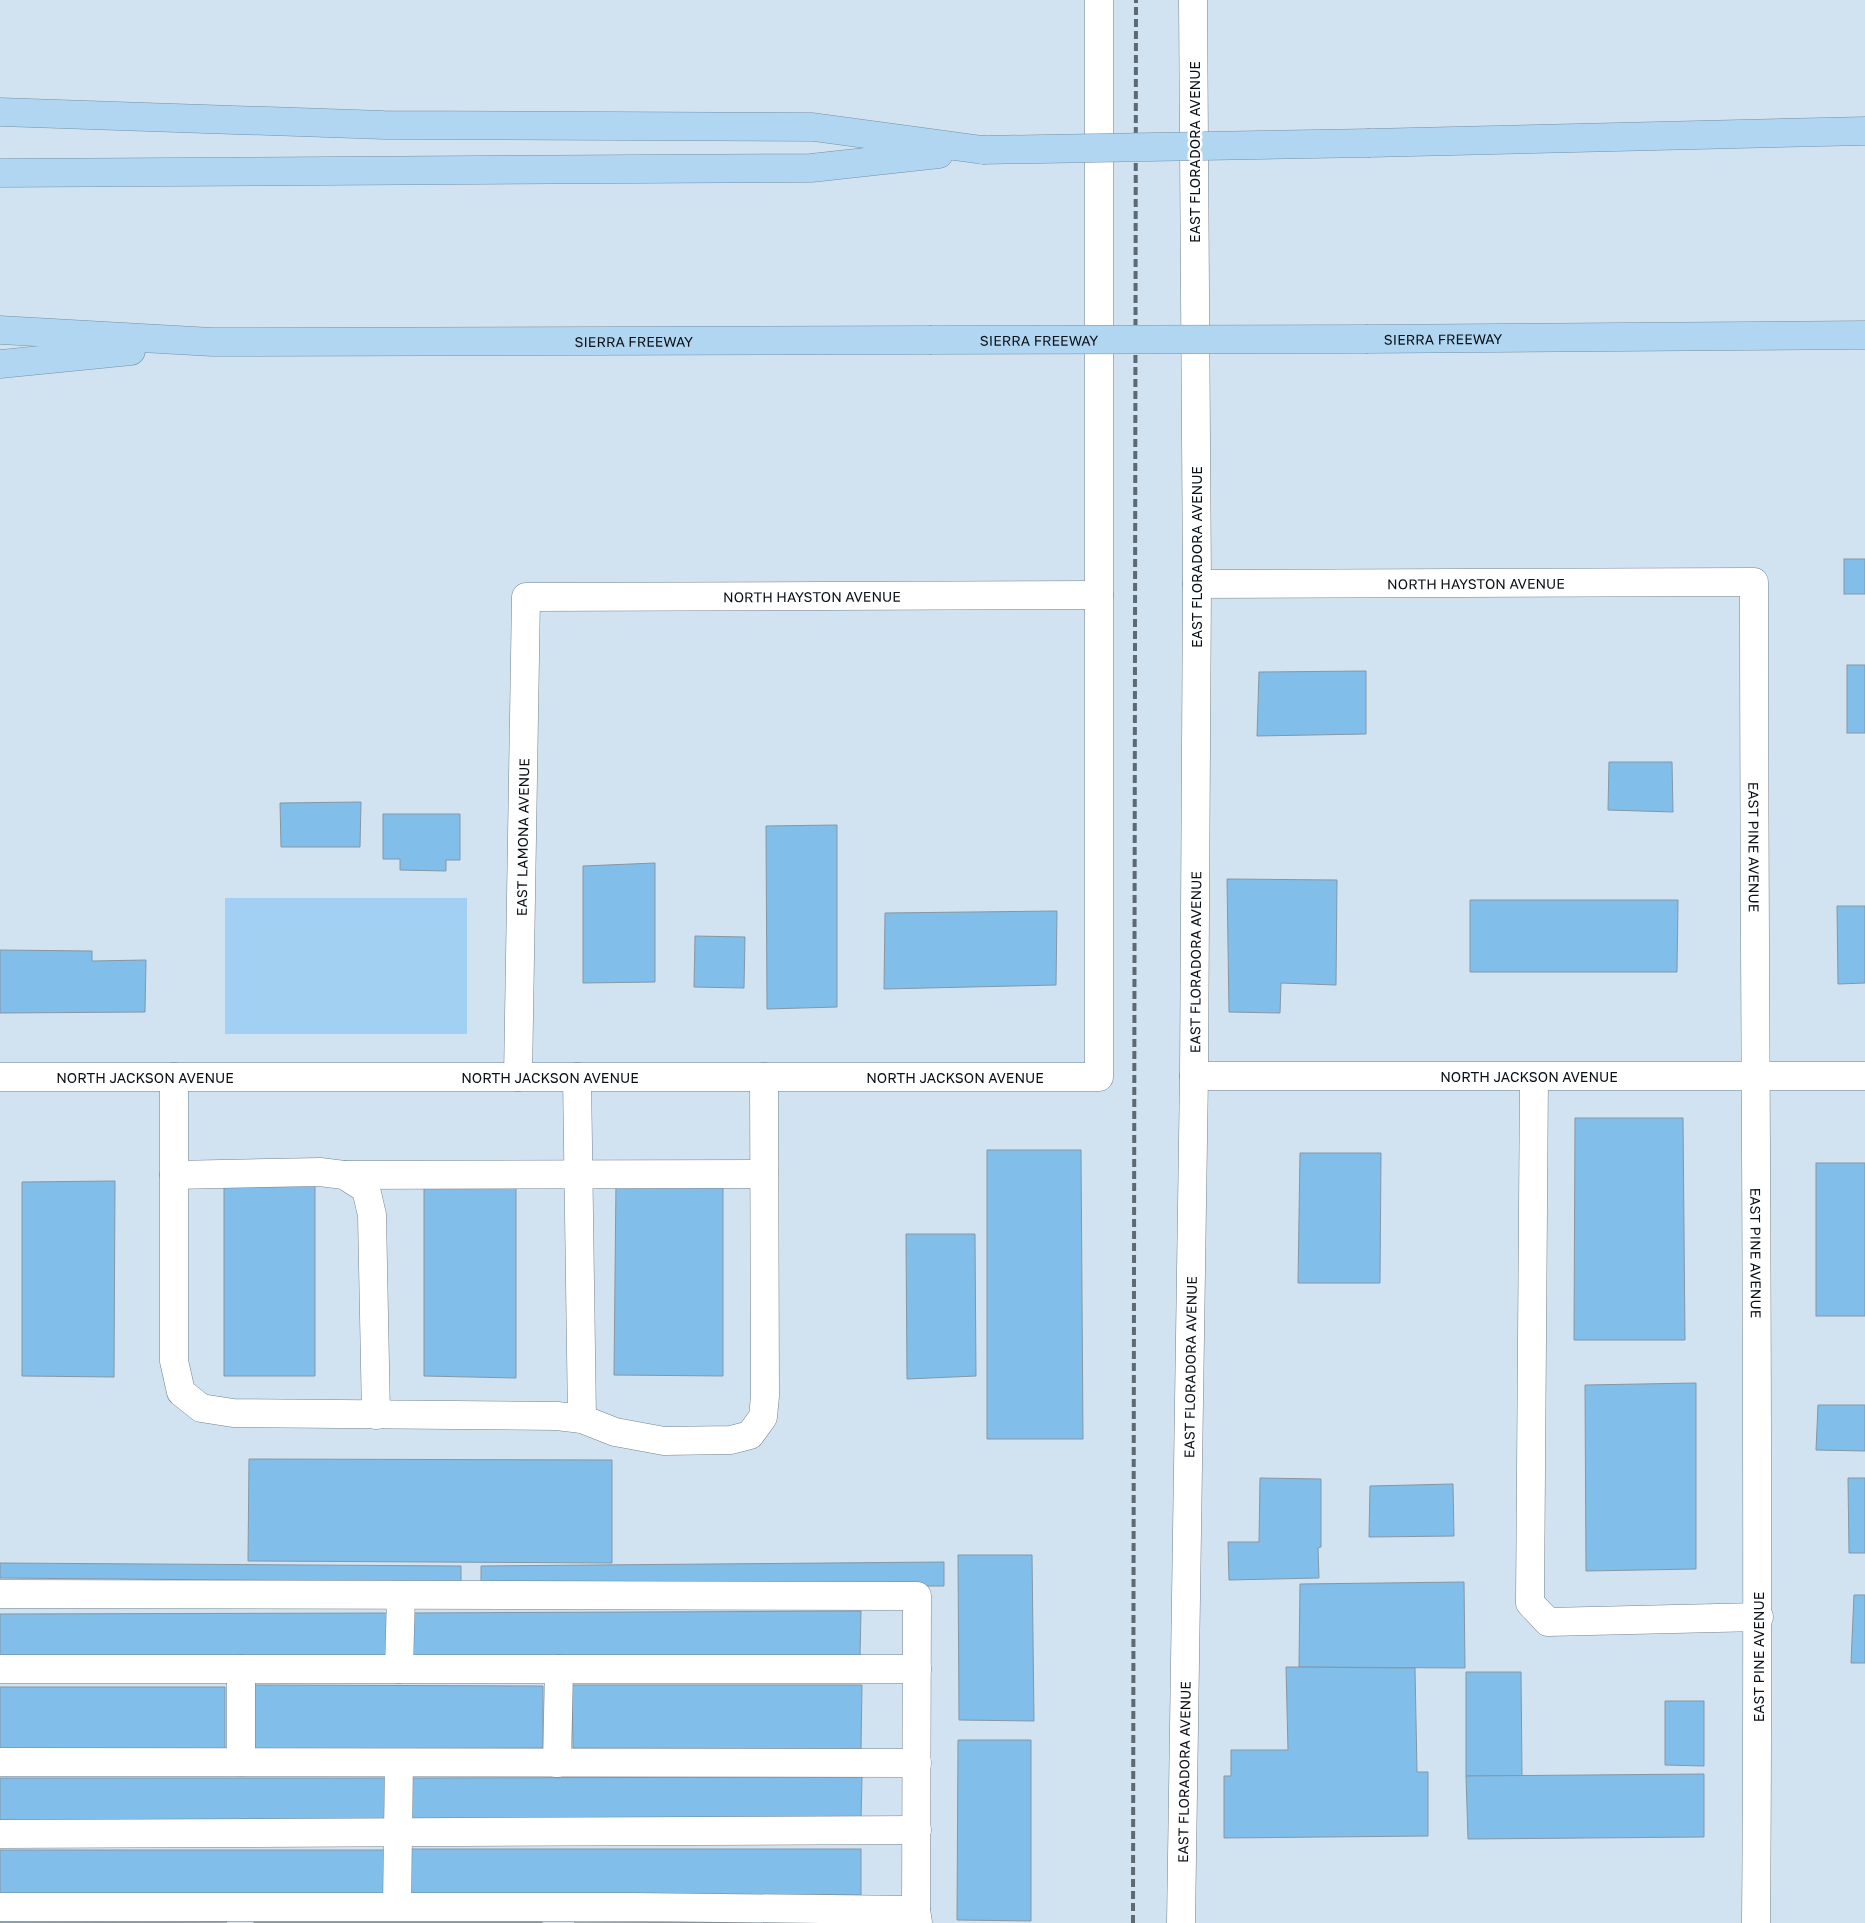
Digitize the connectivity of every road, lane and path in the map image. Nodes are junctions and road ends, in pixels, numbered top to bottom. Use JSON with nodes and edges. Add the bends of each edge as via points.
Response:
{"nodes":[{"id":1,"x":1098,"y":0,"type":"edge"},
{"id":2,"x":1193,"y":0,"type":"edge"},
{"id":3,"x":0,"y":112,"type":"edge"},
{"id":4,"x":1865,"y":131,"type":"edge"},
{"id":5,"x":983,"y":150,"type":"junction"},
{"id":6,"x":0,"y":173,"type":"edge"},
{"id":7,"x":0,"y":330,"type":"edge"},
{"id":8,"x":1865,"y":335,"type":"edge"},
{"id":9,"x":212,"y":342,"type":"junction"},
{"id":10,"x":0,"y":364,"type":"edge"},
{"id":11,"x":1754,"y":582,"type":"joint"},
{"id":12,"x":1197,"y":584,"type":"junction"},
{"id":13,"x":1099,"y":595,"type":"junction"},
{"id":14,"x":526,"y":597,"type":"joint"},
{"id":15,"x":1194,"y":1076,"type":"junction"},
{"id":16,"x":1865,"y":1076,"type":"edge"},
{"id":17,"x":0,"y":1077,"type":"edge"},
{"id":18,"x":174,"y":1077,"type":"junction"},
{"id":19,"x":518,"y":1077,"type":"junction"},
{"id":20,"x":577,"y":1077,"type":"junction"},
{"id":21,"x":764,"y":1077,"type":"junction"},
{"id":22,"x":1534,"y":1077,"type":"junction"},
{"id":23,"x":1754,"y":1077,"type":"junction"},
{"id":24,"x":578,"y":1174,"type":"junction"},
{"id":25,"x":764,"y":1174,"type":"junction"},
{"id":26,"x":174,"y":1175,"type":"junction"},
{"id":27,"x":344,"y":1175,"type":"junction"},
{"id":28,"x":376,"y":1415,"type":"junction"},
{"id":29,"x":582,"y":1420,"type":"junction"},
{"id":30,"x":0,"y":1594,"type":"edge"},
{"id":31,"x":401,"y":1595,"type":"junction"},
{"id":32,"x":1759,"y":1617,"type":"junction"},
{"id":33,"x":241,"y":1669,"type":"junction"},
{"id":34,"x":399,"y":1669,"type":"junction"},
{"id":35,"x":559,"y":1669,"type":"junction"},
{"id":36,"x":917,"y":1669,"type":"junction"},
{"id":37,"x":0,"y":1670,"type":"edge"},
{"id":38,"x":0,"y":1762,"type":"edge"},
{"id":39,"x":241,"y":1762,"type":"junction"},
{"id":40,"x":399,"y":1763,"type":"junction"},
{"id":41,"x":557,"y":1763,"type":"junction"},
{"id":42,"x":917,"y":1763,"type":"junction"},
{"id":43,"x":917,"y":1830,"type":"junction"},
{"id":44,"x":399,"y":1832,"type":"junction"},
{"id":45,"x":0,"y":1834,"type":"edge"},
{"id":46,"x":397,"y":1906,"type":"junction"},
{"id":47,"x":0,"y":1907,"type":"edge"},
{"id":48,"x":243,"y":1914,"type":"edge"},
{"id":49,"x":559,"y":1915,"type":"edge"},
{"id":50,"x":917,"y":1917,"type":"edge"},
{"id":51,"x":1181,"y":1923,"type":"edge"},
{"id":52,"x":1756,"y":1923,"type":"edge"}],
"edges":[{"from":1,"to":13,"type":"street"},
{"from":2,"to":12,"type":"street","name":"EAST FLORADORA AVENUE"},
{"from":3,"to":5,"type":"highway","via":[[384,125],[813,127]]},
{"from":4,"to":5,"type":"highway","bridge":true},
{"from":5,"to":6,"type":"highway","via":[[811,168]]},
{"from":7,"to":9,"type":"highway"},
{"from":8,"to":9,"type":"highway","name":"SIERRA FREEWAY","bridge":true},
{"from":9,"to":10,"type":"highway"},
{"from":11,"to":12,"type":"street","name":"NORTH HAYSTON AVENUE"},
{"from":11,"to":23,"type":"street","name":"EAST PINE AVENUE"},
{"from":12,"to":15,"type":"street","name":"EAST FLORADORA AVENUE"},
{"from":13,"to":14,"type":"street","name":"NORTH HAYSTON AVENUE"},
{"from":13,"to":21,"type":"street","name":"NORTH JACKSON AVENUE","via":[[1099,1077]]},
{"from":14,"to":19,"type":"street","name":"EAST LAMONA AVENUE"},
{"from":15,"to":22,"type":"street","name":"NORTH JACKSON AVENUE"},
{"from":15,"to":51,"type":"street","name":"EAST FLORADORA AVENUE"},
{"from":16,"to":23,"type":"street","name":"NORTH JACKSON AVENUE"},
{"from":17,"to":18,"type":"street","name":"NORTH JACKSON AVENUE"},
{"from":18,"to":19,"type":"street","name":"NORTH JACKSON AVENUE"},
{"from":18,"to":26,"type":"street"},
{"from":19,"to":20,"type":"street","name":"NORTH JACKSON AVENUE"},
{"from":20,"to":21,"type":"street","name":"NORTH JACKSON AVENUE"},
{"from":20,"to":24,"type":"street"},
{"from":21,"to":25,"type":"street"},
{"from":22,"to":23,"type":"street","name":"NORTH JACKSON AVENUE"},
{"from":22,"to":32,"type":"street","via":[[1530,1603],[1548,1622]]},
{"from":23,"to":32,"type":"street","name":"EAST PINE AVENUE"},
{"from":24,"to":25,"type":"street"},
{"from":24,"to":27,"type":"street"},
{"from":24,"to":29,"type":"street"},
{"from":25,"to":29,"type":"street","via":[[765,1396],[763,1417],[750,1436],[731,1440],[664,1441],[615,1432]]},
{"from":26,"to":27,"type":"street","via":[[320,1172]]},
{"from":26,"to":28,"type":"street","via":[[174,1361],[181,1392],[201,1408],[233,1413]]},
{"from":27,"to":28,"type":"street","via":[[366,1188],[372,1215]]},
{"from":28,"to":29,"type":"street","via":[[557,1416]]},
{"from":30,"to":31,"type":"street"},
{"from":31,"to":34,"type":"street"},
{"from":31,"to":36,"type":"street","via":[[917,1596]]},
{"from":32,"to":52,"type":"street","name":"EAST PINE AVENUE"},
{"from":33,"to":34,"type":"street"},
{"from":33,"to":37,"type":"street"},
{"from":33,"to":39,"type":"street"},
{"from":34,"to":35,"type":"street"},
{"from":35,"to":36,"type":"street"},
{"from":35,"to":41,"type":"street"},
{"from":36,"to":42,"type":"street"},
{"from":38,"to":39,"type":"street"},
{"from":39,"to":40,"type":"street"},
{"from":40,"to":41,"type":"street"},
{"from":40,"to":44,"type":"street"},
{"from":41,"to":42,"type":"street"},
{"from":42,"to":43,"type":"street"},
{"from":43,"to":44,"type":"street"},
{"from":43,"to":50,"type":"street"},
{"from":44,"to":45,"type":"street"},
{"from":44,"to":46,"type":"street"},
{"from":46,"to":48,"type":"street"},
{"from":46,"to":49,"type":"street"},
{"from":47,"to":48,"type":"street"},
{"from":49,"to":50,"type":"street"}]}
